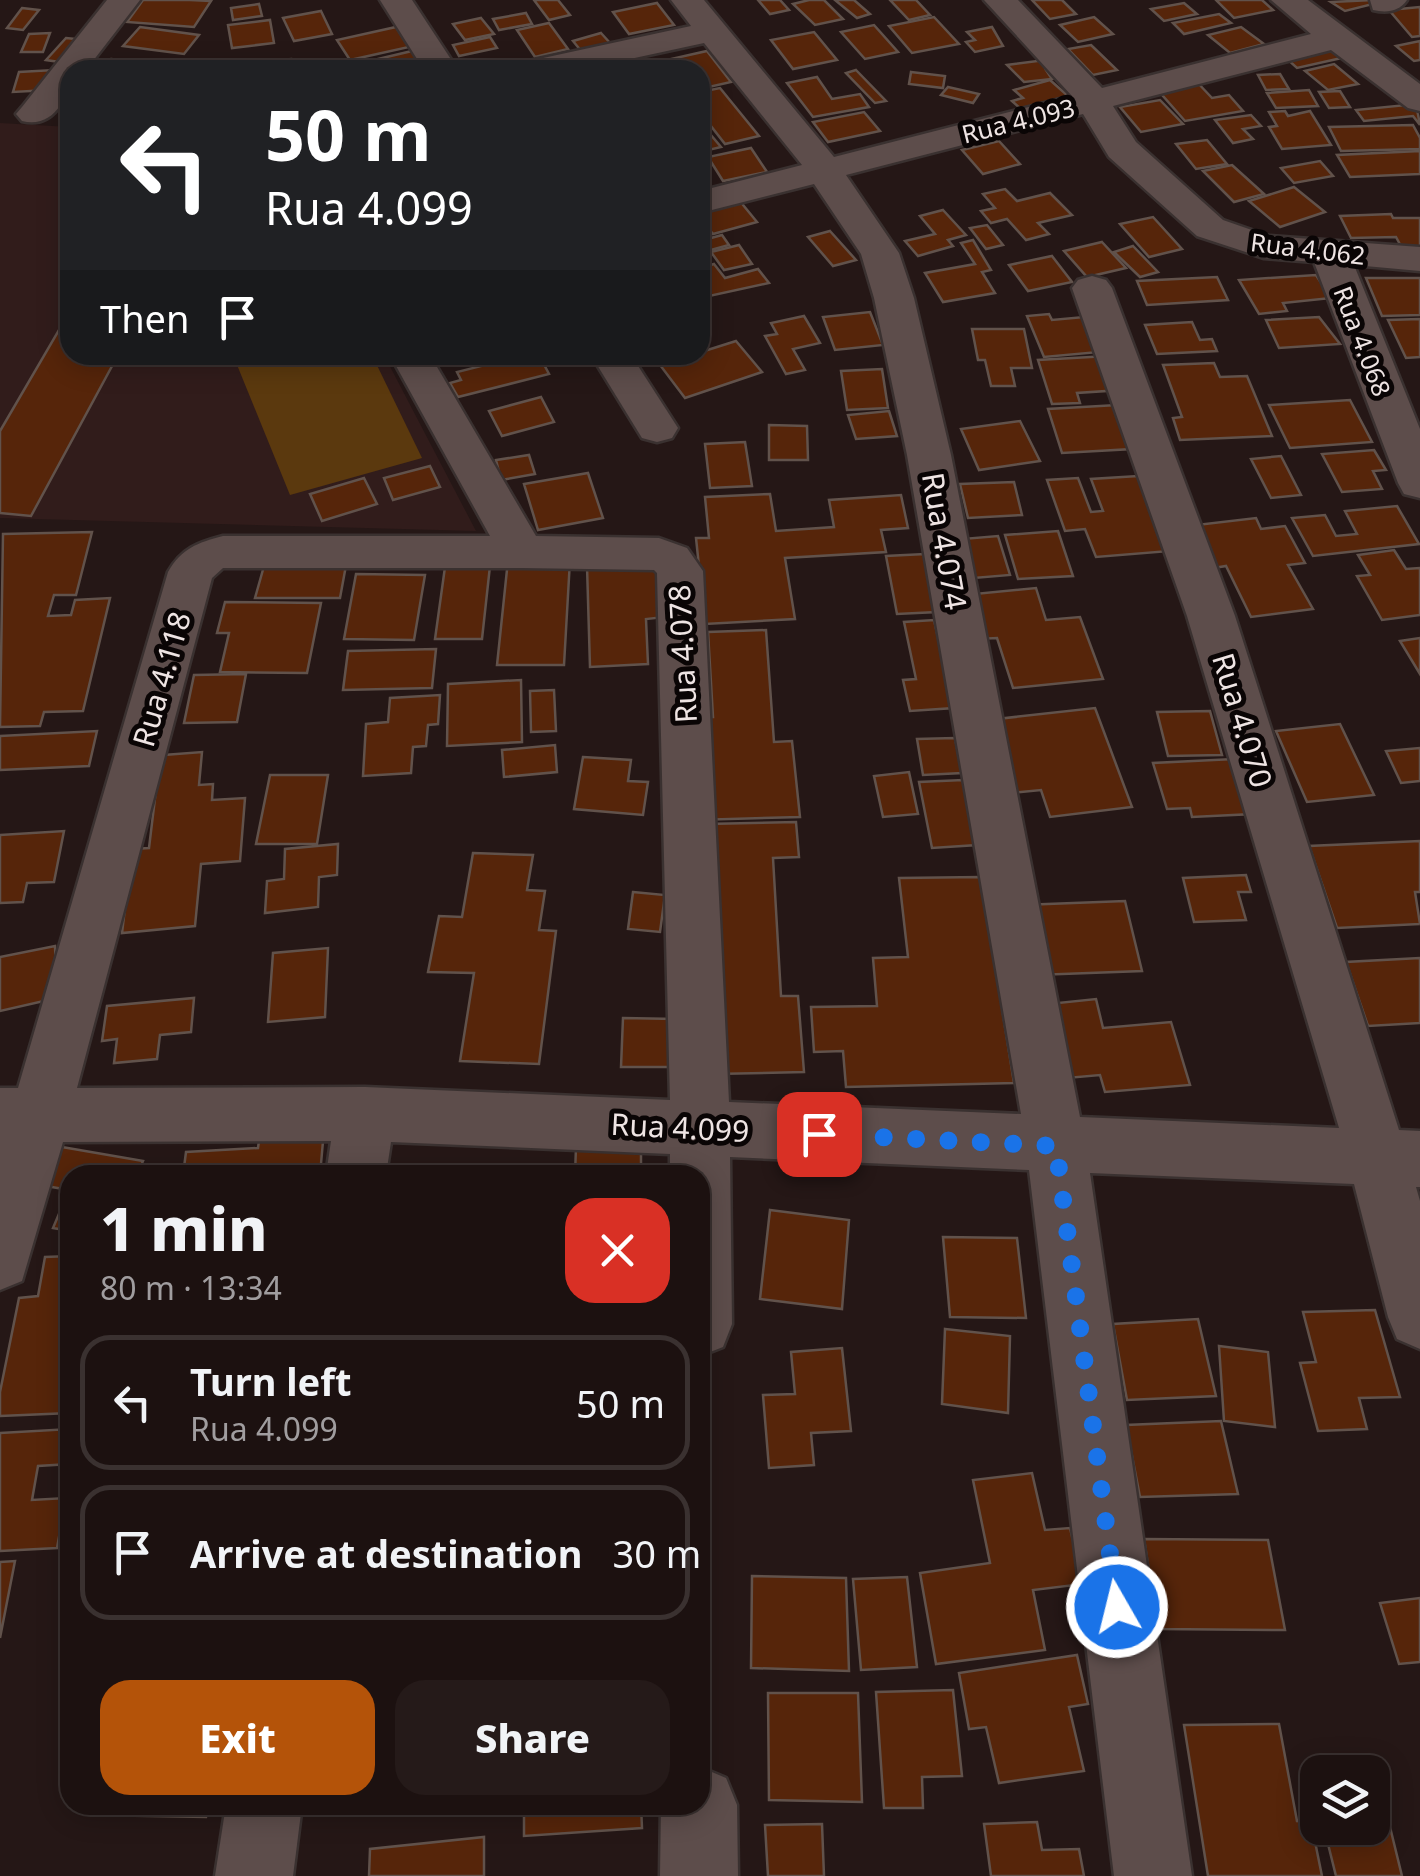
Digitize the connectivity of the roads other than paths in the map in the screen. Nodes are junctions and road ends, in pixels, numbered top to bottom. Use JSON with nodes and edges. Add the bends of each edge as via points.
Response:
{"nodes":[{"id":1,"x":124,"y":0,"type":"edge"},
{"id":2,"x":396,"y":0,"type":"edge"},
{"id":3,"x":1000,"y":0,"type":"edge"},
{"id":4,"x":1287,"y":0,"type":"edge"},
{"id":5,"x":700,"y":16,"type":"edge"},
{"id":6,"x":1336,"y":38,"type":"junction"},
{"id":7,"x":67,"y":60,"type":"edge"},
{"id":8,"x":435,"y":60,"type":"edge"},
{"id":9,"x":563,"y":60,"type":"edge"},
{"id":10,"x":60,"y":68,"type":"edge"},
{"id":11,"x":1420,"y":101,"type":"edge"},
{"id":12,"x":1093,"y":102,"type":"junction"},
{"id":13,"x":17,"y":113,"type":"edge"},
{"id":14,"x":60,"y":115,"type":"edge"},
{"id":15,"x":824,"y":168,"type":"junction"},
{"id":16,"x":710,"y":199,"type":"edge"},
{"id":17,"x":1330,"y":254,"type":"junction"},
{"id":18,"x":1420,"y":259,"type":"edge"},
{"id":19,"x":1092,"y":288,"type":"dead end"},
{"id":20,"x":416,"y":365,"type":"edge"},
{"id":21,"x":618,"y":365,"type":"edge"},
{"id":22,"x":657,"y":428,"type":"dead end"},
{"id":23,"x":1420,"y":483,"type":"edge"},
{"id":24,"x":522,"y":552,"type":"junction"},
{"id":25,"x":20,"y":1114,"type":"edge"},
{"id":26,"x":364,"y":1114,"type":"junction"},
{"id":27,"x":700,"y":1128,"type":"junction"},
{"id":28,"x":1056,"y":1146,"type":"junction"},
{"id":29,"x":1399,"y":1158,"type":"edge"},
{"id":30,"x":357,"y":1165,"type":"edge"},
{"id":31,"x":700,"y":1165,"type":"edge"},
{"id":32,"x":0,"y":1260,"type":"edge"},
{"id":33,"x":1420,"y":1317,"type":"edge"},
{"id":34,"x":263,"y":1815,"type":"edge"},
{"id":35,"x":699,"y":1815,"type":"edge"},
{"id":36,"x":254,"y":1876,"type":"edge"},
{"id":37,"x":699,"y":1876,"type":"edge"},
{"id":38,"x":1153,"y":1876,"type":"edge"}],
"edges":[{"from":1,"to":7,"type":"street"},
{"from":2,"to":8,"type":"street"},
{"from":3,"to":12,"type":"street","name":"Rua 4.062"},
{"from":4,"to":6,"type":"street"},
{"from":5,"to":9,"type":"street"},
{"from":5,"to":15,"type":"street","name":"Rua 4.074"},
{"from":6,"to":11,"type":"street"},
{"from":6,"to":12,"type":"street","name":"Rua 4.093"},
{"from":10,"to":13,"type":"street"},
{"from":12,"to":15,"type":"street","name":"Rua 4.093"},
{"from":12,"to":17,"type":"street","name":"Rua 4.062","via":[[1122,149],[1210,228],[1264,246]]},
{"from":13,"to":14,"type":"street"},
{"from":15,"to":16,"type":"street","name":"Rua 4.093"},
{"from":15,"to":28,"type":"street","name":"Rua 4.074","via":[[880,253],[894,298]]},
{"from":17,"to":18,"type":"street","name":"Rua 4.062"},
{"from":17,"to":23,"type":"street","name":"Rua 4.068"},
{"from":19,"to":29,"type":"street","name":"Rua 4.070"},
{"from":20,"to":24,"type":"street"},
{"from":21,"to":22,"type":"street"},
{"from":24,"to":25,"type":"street","name":"Rua 4.118","via":[[223,552],[205,557],[191,572]]},
{"from":24,"to":27,"type":"street","name":"Rua 4.078","via":[[659,554],[680,571]]},
{"from":25,"to":26,"type":"street","name":"Rua 4.099"},
{"from":25,"to":32,"type":"street","name":"Rua 4.118"},
{"from":26,"to":27,"type":"street","name":"Rua 4.099"},
{"from":26,"to":30,"type":"street"},
{"from":27,"to":28,"type":"street","name":"Rua 4.099"},
{"from":27,"to":31,"type":"street","name":"Rua 4.078"},
{"from":28,"to":29,"type":"street","name":"Rua 4.099"},
{"from":28,"to":38,"type":"street","name":"Rua 4.074"},
{"from":29,"to":33,"type":"street","name":"Rua 4.070"},
{"from":34,"to":36,"type":"street"},
{"from":35,"to":37,"type":"street"}]}
